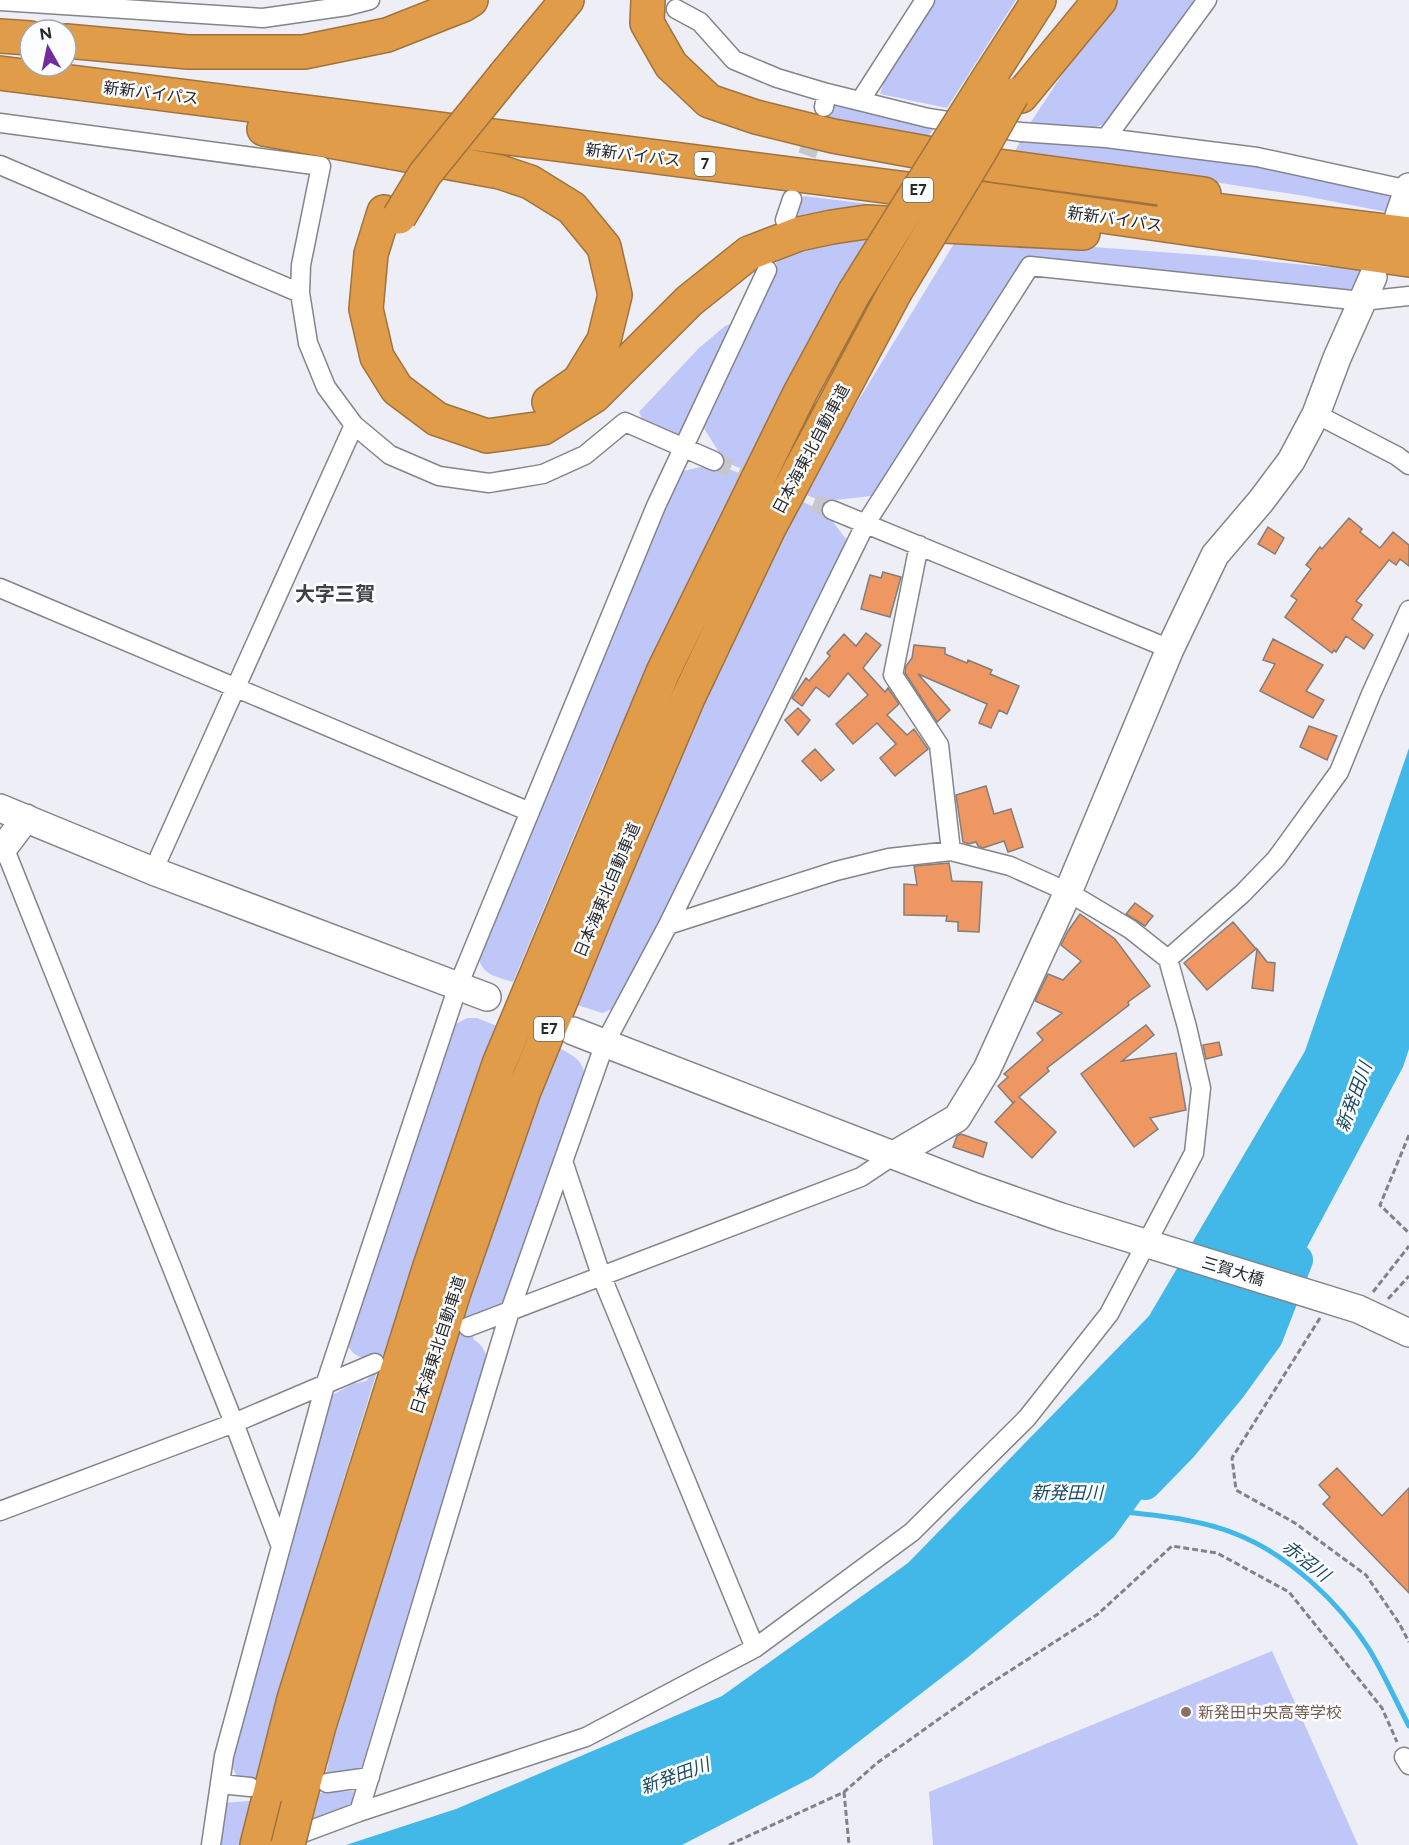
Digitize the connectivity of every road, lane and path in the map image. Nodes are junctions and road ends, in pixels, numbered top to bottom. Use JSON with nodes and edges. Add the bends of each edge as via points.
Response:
{"nodes":[{"id":1,"x":370,"y":0,"type":"edge"},
{"id":2,"x":471,"y":0,"type":"edge"},
{"id":3,"x":542,"y":0,"type":"edge"},
{"id":4,"x":567,"y":0,"type":"edge"},
{"id":5,"x":925,"y":0,"type":"edge"},
{"id":6,"x":1076,"y":0,"type":"edge"},
{"id":7,"x":1100,"y":0,"type":"edge"},
{"id":8,"x":1206,"y":0,"type":"edge"},
{"id":9,"x":0,"y":1,"type":"edge"},
{"id":10,"x":662,"y":5,"type":"edge"},
{"id":11,"x":1033,"y":8,"type":"edge"},
{"id":12,"x":0,"y":36,"type":"edge"},
{"id":13,"x":18,"y":37,"type":"edge"},
{"id":14,"x":78,"y":42,"type":"edge"},
{"id":15,"x":78,"y":61,"type":"edge"},
{"id":16,"x":9,"y":63,"type":"edge"},
{"id":17,"x":496,"y":73,"type":"junction"},
{"id":18,"x":1005,"y":93,"type":"junction"},
{"id":19,"x":860,"y":101,"type":"junction"},
{"id":20,"x":0,"y":123,"type":"edge"},
{"id":21,"x":1106,"y":138,"type":"junction"},
{"id":22,"x":0,"y":165,"type":"edge"},
{"id":23,"x":1409,"y":189,"type":"edge"},
{"id":24,"x":792,"y":199,"type":"tunnel mouth"},
{"id":25,"x":392,"y":214,"type":"junction"},
{"id":26,"x":785,"y":220,"type":"dead end"},
{"id":27,"x":1404,"y":225,"type":"edge"},
{"id":28,"x":1286,"y":231,"type":"junction"},
{"id":29,"x":1409,"y":260,"type":"edge"},
{"id":30,"x":767,"y":270,"type":"dead end"},
{"id":31,"x":1373,"y":277,"type":"dead end"},
{"id":32,"x":300,"y":293,"type":"junction"},
{"id":33,"x":1409,"y":296,"type":"edge"},
{"id":34,"x":1362,"y":301,"type":"junction"},
{"id":35,"x":1316,"y":414,"type":"junction"},
{"id":36,"x":354,"y":425,"type":"junction"},
{"id":37,"x":684,"y":448,"type":"junction"},
{"id":38,"x":714,"y":461,"type":"tunnel mouth"},
{"id":39,"x":1409,"y":465,"type":"edge"},
{"id":40,"x":831,"y":510,"type":"tunnel mouth"},
{"id":41,"x":866,"y":523,"type":"junction"},
{"id":42,"x":919,"y":545,"type":"junction"},
{"id":43,"x":0,"y":588,"type":"edge"},
{"id":44,"x":1409,"y":610,"type":"edge"},
{"id":45,"x":1170,"y":649,"type":"junction"},
{"id":46,"x":235,"y":688,"type":"junction"},
{"id":47,"x":0,"y":808,"type":"edge"},
{"id":48,"x":530,"y":812,"type":"junction"},
{"id":49,"x":26,"y":818,"type":"junction"},
{"id":50,"x":2,"y":848,"type":"edge"},
{"id":51,"x":951,"y":851,"type":"junction"},
{"id":52,"x":153,"y":871,"type":"junction"},
{"id":53,"x":1068,"y":892,"type":"junction"},
{"id":54,"x":668,"y":925,"type":"junction"},
{"id":55,"x":1168,"y":959,"type":"junction"},
{"id":56,"x":458,"y":986,"type":"junction"},
{"id":57,"x":487,"y":997,"type":"dead end"},
{"id":58,"x":573,"y":1031,"type":"dead end"},
{"id":59,"x":605,"y":1043,"type":"junction"},
{"id":60,"x":1409,"y":1135,"type":"edge"},
{"id":61,"x":894,"y":1155,"type":"junction"},
{"id":62,"x":563,"y":1161,"type":"junction"},
{"id":63,"x":1409,"y":1233,"type":"edge"},
{"id":64,"x":1154,"y":1246,"type":"junction"},
{"id":65,"x":1409,"y":1246,"type":"edge"},
{"id":66,"x":601,"y":1275,"type":"junction"},
{"id":67,"x":1409,"y":1276,"type":"edge"},
{"id":68,"x":1331,"y":1301,"type":"junction"},
{"id":69,"x":510,"y":1311,"type":"junction"},
{"id":70,"x":1366,"y":1312,"type":"junction"},
{"id":71,"x":468,"y":1327,"type":"dead end"},
{"id":72,"x":1409,"y":1333,"type":"edge"},
{"id":73,"x":375,"y":1363,"type":"dead end"},
{"id":74,"x":325,"y":1385,"type":"junction"},
{"id":75,"x":234,"y":1423,"type":"junction"},
{"id":76,"x":0,"y":1511,"type":"edge"},
{"id":77,"x":281,"y":1547,"type":"junction"},
{"id":78,"x":1409,"y":1642,"type":"edge"},
{"id":79,"x":755,"y":1648,"type":"junction"},
{"id":80,"x":1407,"y":1761,"type":"edge"},
{"id":81,"x":370,"y":1777,"type":"junction"},
{"id":82,"x":327,"y":1783,"type":"dead end"},
{"id":83,"x":220,"y":1784,"type":"junction"},
{"id":84,"x":844,"y":1792,"type":"junction"},
{"id":85,"x":272,"y":1799,"type":"junction"},
{"id":86,"x":359,"y":1812,"type":"junction"},
{"id":87,"x":211,"y":1845,"type":"edge"},
{"id":88,"x":257,"y":1845,"type":"edge"},
{"id":89,"x":267,"y":1845,"type":"edge"},
{"id":90,"x":288,"y":1845,"type":"edge"},
{"id":91,"x":729,"y":1845,"type":"edge"},
{"id":92,"x":849,"y":1845,"type":"edge"}],
"edges":[{"from":1,"to":9,"type":"street","via":[[262,18]]},
{"from":2,"to":14,"type":"highway","via":[[387,35],[304,52],[188,52]]},
{"from":3,"to":17,"type":"highway"},
{"from":4,"to":17,"type":"highway"},
{"from":5,"to":19,"type":"street"},
{"from":6,"to":18,"type":"highway","name":"日本海東北自動車道","number":"E7"},
{"from":7,"to":18,"type":"highway"},
{"from":8,"to":21,"type":"street"},
{"from":10,"to":19,"type":"street","via":[[700,22],[734,60],[825,100]]},
{"from":10,"to":28,"type":"highway","via":[[648,24],[672,65],[709,101],[756,117],[888,146],[998,166],[1224,196]]},
{"from":11,"to":18,"type":"highway","name":"日本海東北自動車道","number":"E7"},
{"from":12,"to":13,"type":"highway"},
{"from":15,"to":28,"type":"highway","name":"新新バイパス","number":"7"},
{"from":16,"to":25,"type":"highway","via":[[244,125],[500,172],[530,182],[572,208],[604,247],[615,295],[604,340],[579,381],[538,410],[487,415],[448,406],[411,378],[393,351],[381,309]]},
{"from":16,"to":28,"type":"highway","name":"新新バイパス","number":"7","via":[[978,198]]},
{"from":17,"to":25,"type":"highway","bridge":true},
{"from":18,"to":85,"type":"highway","name":"日本海東北自動車道","number":"E7","bridge":true,"via":[[979,153],[895,292],[769,528],[688,698],[524,1091],[454,1292],[322,1715]]},
{"from":18,"to":85,"type":"highway","name":"日本海東北自動車道","number":"E7","bridge":true,"via":[[854,293],[800,393],[663,672],[499,1065],[422,1289],[294,1699]]},
{"from":19,"to":21,"type":"street","via":[[928,118],[1021,132]]},
{"from":20,"to":32,"type":"street","via":[[321,166],[301,265]]},
{"from":21,"to":23,"type":"street","via":[[1257,157]]},
{"from":22,"to":32,"type":"street"},
{"from":23,"to":27,"type":"street"},
{"from":24,"to":26,"type":"street"},
{"from":25,"to":28,"type":"highway","via":[[371,254],[366,309],[377,357],[397,389],[437,419],[487,436],[543,428],[594,396],[689,301],[749,253],[810,232],[866,222]]},
{"from":27,"to":28,"type":"highway","name":"新新バイパス","number":"7"},
{"from":28,"to":29,"type":"highway","name":"新新バイパス","number":"7"},
{"from":30,"to":37,"type":"street"},
{"from":31,"to":34,"type":"street"},
{"from":32,"to":36,"type":"street","via":[[308,343],[326,387]]},
{"from":33,"to":34,"type":"street"},
{"from":34,"to":35,"type":"street"},
{"from":34,"to":41,"type":"street","via":[[1030,266]]},
{"from":35,"to":39,"type":"street"},
{"from":35,"to":45,"type":"street","via":[[1291,461],[1215,555]]},
{"from":36,"to":37,"type":"street","via":[[390,455],[440,476],[489,483],[543,474],[585,455],[625,422]]},
{"from":36,"to":46,"type":"street"},
{"from":37,"to":38,"type":"street"},
{"from":37,"to":48,"type":"street","via":[[656,506]]},
{"from":40,"to":41,"type":"street"},
{"from":41,"to":42,"type":"street"},
{"from":41,"to":54,"type":"street"},
{"from":42,"to":45,"type":"street"},
{"from":42,"to":51,"type":"street","via":[[893,675],[939,745]]},
{"from":43,"to":46,"type":"street"},
{"from":44,"to":55,"type":"street","via":[[1339,772],[1276,859]]},
{"from":45,"to":53,"type":"street"},
{"from":46,"to":48,"type":"street"},
{"from":46,"to":52,"type":"street"},
{"from":47,"to":49,"type":"street"},
{"from":48,"to":56,"type":"street"},
{"from":49,"to":50,"type":"street"},
{"from":49,"to":52,"type":"street"},
{"from":50,"to":75,"type":"street"},
{"from":51,"to":53,"type":"street","via":[[1010,866]]},
{"from":51,"to":54,"type":"street","via":[[879,860],[836,871]]},
{"from":52,"to":56,"type":"street"},
{"from":53,"to":55,"type":"street","via":[[1130,929]]},
{"from":53,"to":61,"type":"street","via":[[987,1069],[957,1118]]},
{"from":54,"to":59,"type":"street"},
{"from":55,"to":64,"type":"street","via":[[1201,1088],[1194,1153]]},
{"from":56,"to":57,"type":"street"},
{"from":56,"to":74,"type":"street"},
{"from":58,"to":59,"type":"street","name":"三賀大橋"},
{"from":59,"to":61,"type":"street","name":"三賀大橋"},
{"from":59,"to":62,"type":"street"},
{"from":60,"to":63,"type":"path","via":[[1380,1205]]},
{"from":61,"to":64,"type":"street","name":"三賀大橋","via":[[1030,1206]]},
{"from":61,"to":66,"type":"street","via":[[861,1177]]},
{"from":62,"to":66,"type":"street"},
{"from":62,"to":69,"type":"street"},
{"from":64,"to":68,"type":"street","name":"三賀大橋"},
{"from":64,"to":79,"type":"street","via":[[1109,1314],[1027,1418],[912,1532]]},
{"from":65,"to":70,"type":"path"},
{"from":66,"to":69,"type":"street"},
{"from":66,"to":79,"type":"street"},
{"from":67,"to":70,"type":"path"},
{"from":68,"to":70,"type":"street","name":"三賀大橋"},
{"from":68,"to":78,"type":"path","via":[[1232,1458],[1236,1490],[1295,1523],[1366,1575]]},
{"from":69,"to":71,"type":"street"},
{"from":69,"to":81,"type":"street"},
{"from":70,"to":72,"type":"street","name":"三賀大橋"},
{"from":73,"to":74,"type":"street"},
{"from":74,"to":75,"type":"street"},
{"from":74,"to":77,"type":"street"},
{"from":75,"to":76,"type":"street"},
{"from":75,"to":77,"type":"street"},
{"from":77,"to":83,"type":"street","via":[[224,1756]]},
{"from":79,"to":86,"type":"street","via":[[586,1737]]},
{"from":80,"to":84,"type":"path","via":[[1382,1708],[1289,1592],[1217,1553],[1172,1546],[1098,1614],[977,1692],[877,1763]]},
{"from":81,"to":82,"type":"street"},
{"from":81,"to":86,"type":"street"},
{"from":83,"to":85,"type":"street"},
{"from":83,"to":87,"type":"street"},
{"from":84,"to":91,"type":"path"},
{"from":84,"to":92,"type":"path"},
{"from":85,"to":88,"type":"highway","name":"日本海東北自動車道","number":"E7"},
{"from":85,"to":90,"type":"highway","name":"日本海東北自動車道","number":"E7","bridge":true},
{"from":86,"to":89,"type":"street"}]}
